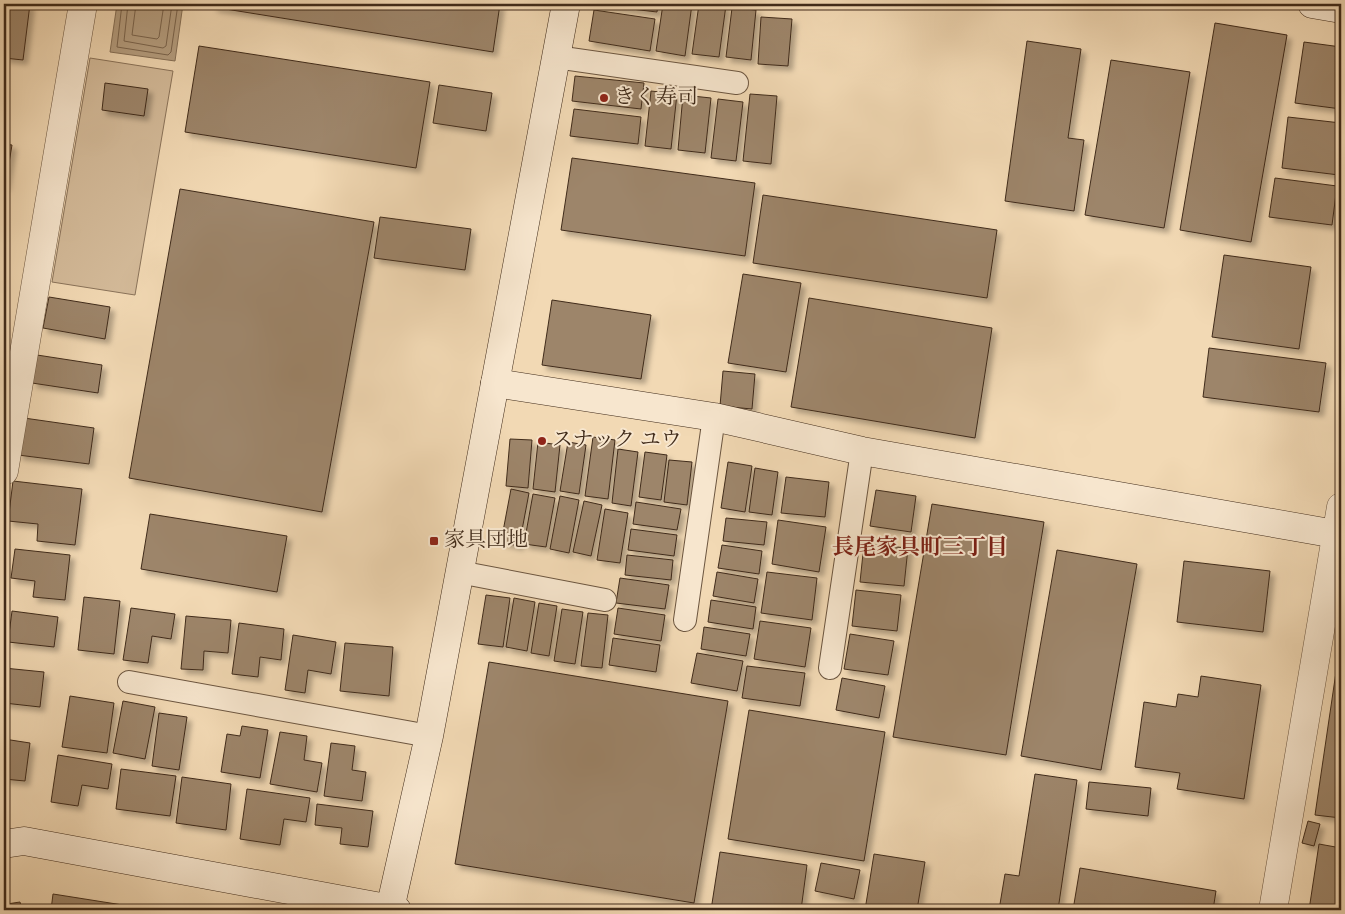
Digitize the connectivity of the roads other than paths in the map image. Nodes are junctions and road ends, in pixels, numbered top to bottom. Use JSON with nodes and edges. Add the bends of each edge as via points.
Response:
{"nodes":[{"id":1,"x":83,"y":4,"type":"edge"},
{"id":2,"x":566,"y":4,"type":"edge"},
{"id":3,"x":1312,"y":4,"type":"edge"},
{"id":4,"x":1341,"y":9,"type":"edge"},
{"id":5,"x":556,"y":58,"type":"junction"},
{"id":6,"x":737,"y":83,"type":"dead end"},
{"id":7,"x":14,"y":347,"type":"edge"},
{"id":8,"x":495,"y":383,"type":"junction"},
{"id":9,"x":714,"y":417,"type":"junction"},
{"id":10,"x":862,"y":451,"type":"junction"},
{"id":11,"x":4,"y":471,"type":"edge"},
{"id":12,"x":1341,"y":507,"type":"edge"},
{"id":13,"x":1339,"y":534,"type":"edge"},
{"id":14,"x":460,"y":572,"type":"junction"},
{"id":15,"x":605,"y":600,"type":"dead end"},
{"id":16,"x":685,"y":620,"type":"dead end"},
{"id":17,"x":830,"y":668,"type":"dead end"},
{"id":18,"x":129,"y":682,"type":"dead end"},
{"id":19,"x":429,"y":736,"type":"junction"},
{"id":20,"x":4,"y":844,"type":"edge"},
{"id":21,"x":392,"y":910,"type":"edge"},
{"id":22,"x":1273,"y":910,"type":"edge"}],
"edges":[{"from":1,"to":7,"type":"street"},
{"from":2,"to":5,"type":"street"},
{"from":3,"to":4,"type":"street"},
{"from":5,"to":6,"type":"lane"},
{"from":5,"to":8,"type":"street"},
{"from":7,"to":11,"type":"street"},
{"from":8,"to":9,"type":"street"},
{"from":8,"to":14,"type":"street"},
{"from":9,"to":10,"type":"street"},
{"from":9,"to":16,"type":"lane"},
{"from":10,"to":13,"type":"street"},
{"from":10,"to":17,"type":"lane"},
{"from":12,"to":13,"type":"street"},
{"from":13,"to":22,"type":"street"},
{"from":14,"to":15,"type":"lane"},
{"from":14,"to":19,"type":"street"},
{"from":18,"to":19,"type":"lane"},
{"from":19,"to":21,"type":"street"},
{"from":20,"to":21,"type":"street","via":[[24,841]]}]}
